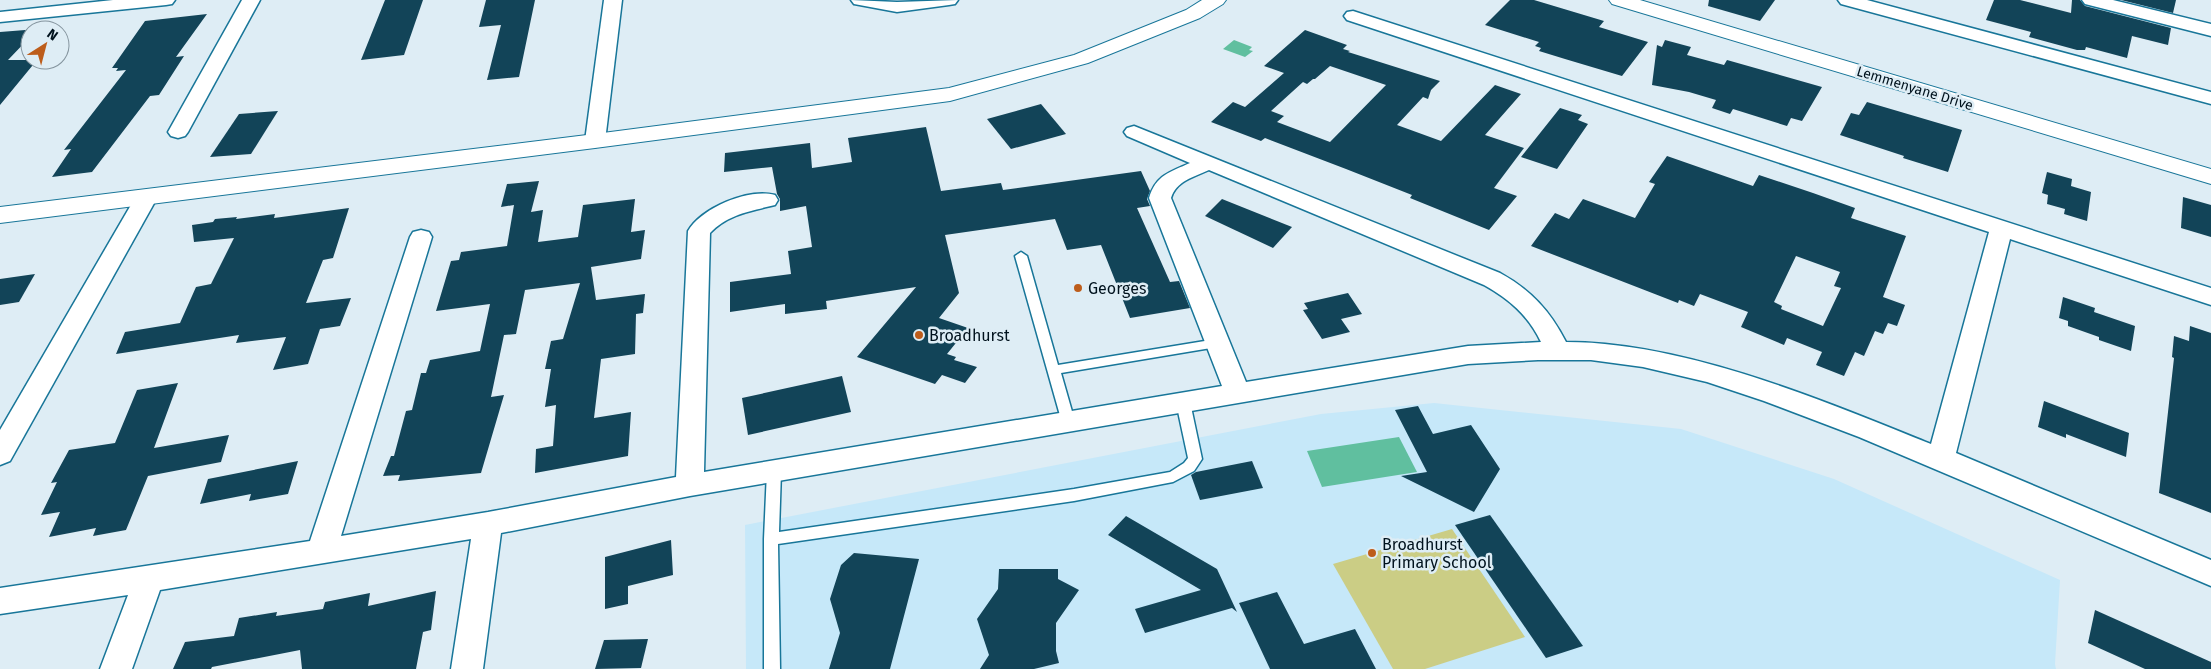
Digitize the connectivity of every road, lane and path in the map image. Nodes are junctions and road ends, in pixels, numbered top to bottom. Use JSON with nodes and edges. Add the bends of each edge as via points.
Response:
{"nodes":[{"id":1,"x":166,"y":0,"type":"edge"},
{"id":2,"x":251,"y":0,"type":"edge"},
{"id":3,"x":613,"y":0,"type":"edge"},
{"id":4,"x":860,"y":0,"type":"edge"},
{"id":5,"x":949,"y":0,"type":"edge"},
{"id":6,"x":1216,"y":0,"type":"edge"},
{"id":7,"x":1619,"y":0,"type":"edge"},
{"id":8,"x":1847,"y":0,"type":"edge"},
{"id":9,"x":2091,"y":0,"type":"edge"},
{"id":10,"x":135,"y":2,"type":"edge"},
{"id":11,"x":1908,"y":8,"type":"edge"},
{"id":12,"x":1353,"y":16,"type":"dead end"},
{"id":13,"x":0,"y":17,"type":"edge"},
{"id":14,"x":2211,"y":30,"type":"edge"},
{"id":15,"x":2211,"y":98,"type":"edge"},
{"id":16,"x":178,"y":132,"type":"dead end"},
{"id":17,"x":1134,"y":132,"type":"dead end"},
{"id":18,"x":595,"y":141,"type":"junction"},
{"id":19,"x":1208,"y":163,"type":"junction"},
{"id":20,"x":2211,"y":177,"type":"edge"},
{"id":21,"x":146,"y":198,"type":"junction"},
{"id":22,"x":767,"y":200,"type":"dead end"},
{"id":23,"x":0,"y":215,"type":"edge"},
{"id":24,"x":2002,"y":228,"type":"junction"},
{"id":25,"x":421,"y":237,"type":"dead end"},
{"id":26,"x":1021,"y":256,"type":"dead end"},
{"id":27,"x":2211,"y":298,"type":"edge"},
{"id":28,"x":1218,"y":343,"type":"junction"},
{"id":29,"x":1558,"y":350,"type":"junction"},
{"id":30,"x":1053,"y":370,"type":"junction"},
{"id":31,"x":1238,"y":394,"type":"junction"},
{"id":32,"x":1183,"y":402,"type":"junction"},
{"id":33,"x":1068,"y":422,"type":"junction"},
{"id":34,"x":0,"y":454,"type":"edge"},
{"id":35,"x":1941,"y":458,"type":"junction"},
{"id":36,"x":774,"y":471,"type":"junction"},
{"id":37,"x":690,"y":486,"type":"junction"},
{"id":38,"x":488,"y":524,"type":"junction"},
{"id":39,"x":771,"y":539,"type":"junction"},
{"id":40,"x":322,"y":550,"type":"junction"},
{"id":41,"x":2211,"y":573,"type":"edge"},
{"id":42,"x":149,"y":579,"type":"junction"},
{"id":43,"x":0,"y":601,"type":"edge"},
{"id":44,"x":116,"y":669,"type":"edge"},
{"id":45,"x":466,"y":669,"type":"edge"},
{"id":46,"x":772,"y":669,"type":"edge"}],
"edges":[{"from":1,"to":10,"type":"street"},
{"from":2,"to":16,"type":"street"},
{"from":3,"to":18,"type":"street"},
{"from":4,"to":5,"type":"street","via":[[897,7]]},
{"from":6,"to":18,"type":"street","via":[[1170,24],[1081,59],[950,94]]},
{"from":7,"to":20,"type":"street","name":"Lemmenyane Drive"},
{"from":8,"to":11,"type":"street"},
{"from":9,"to":14,"type":"street"},
{"from":10,"to":13,"type":"street"},
{"from":11,"to":15,"type":"street"},
{"from":12,"to":24,"type":"street"},
{"from":17,"to":19,"type":"street"},
{"from":18,"to":21,"type":"street"},
{"from":19,"to":28,"type":"street","via":[[1173,178],[1163,187],[1160,198]]},
{"from":19,"to":29,"type":"street","via":[[1511,289],[1528,302],[1543,321]]},
{"from":21,"to":23,"type":"street"},
{"from":21,"to":34,"type":"street"},
{"from":22,"to":37,"type":"street","via":[[725,210],[699,231]]},
{"from":24,"to":27,"type":"street"},
{"from":24,"to":35,"type":"street"},
{"from":25,"to":40,"type":"street"},
{"from":26,"to":30,"type":"lane"},
{"from":28,"to":30,"type":"lane"},
{"from":28,"to":31,"type":"street"},
{"from":29,"to":31,"type":"street","via":[[1468,355]]},
{"from":29,"to":35,"type":"street","via":[[1618,354],[1743,383]]},
{"from":30,"to":33,"type":"lane"},
{"from":31,"to":32,"type":"street"},
{"from":32,"to":33,"type":"street"},
{"from":32,"to":39,"type":"lane","via":[[1195,459],[1190,467],[1174,477],[1074,495]]},
{"from":33,"to":36,"type":"street"},
{"from":35,"to":41,"type":"street"},
{"from":36,"to":37,"type":"street"},
{"from":36,"to":39,"type":"lane"},
{"from":37,"to":38,"type":"street"},
{"from":38,"to":40,"type":"street"},
{"from":38,"to":45,"type":"street"},
{"from":39,"to":46,"type":"lane"},
{"from":40,"to":42,"type":"street"},
{"from":42,"to":43,"type":"street"},
{"from":42,"to":44,"type":"street"}]}
